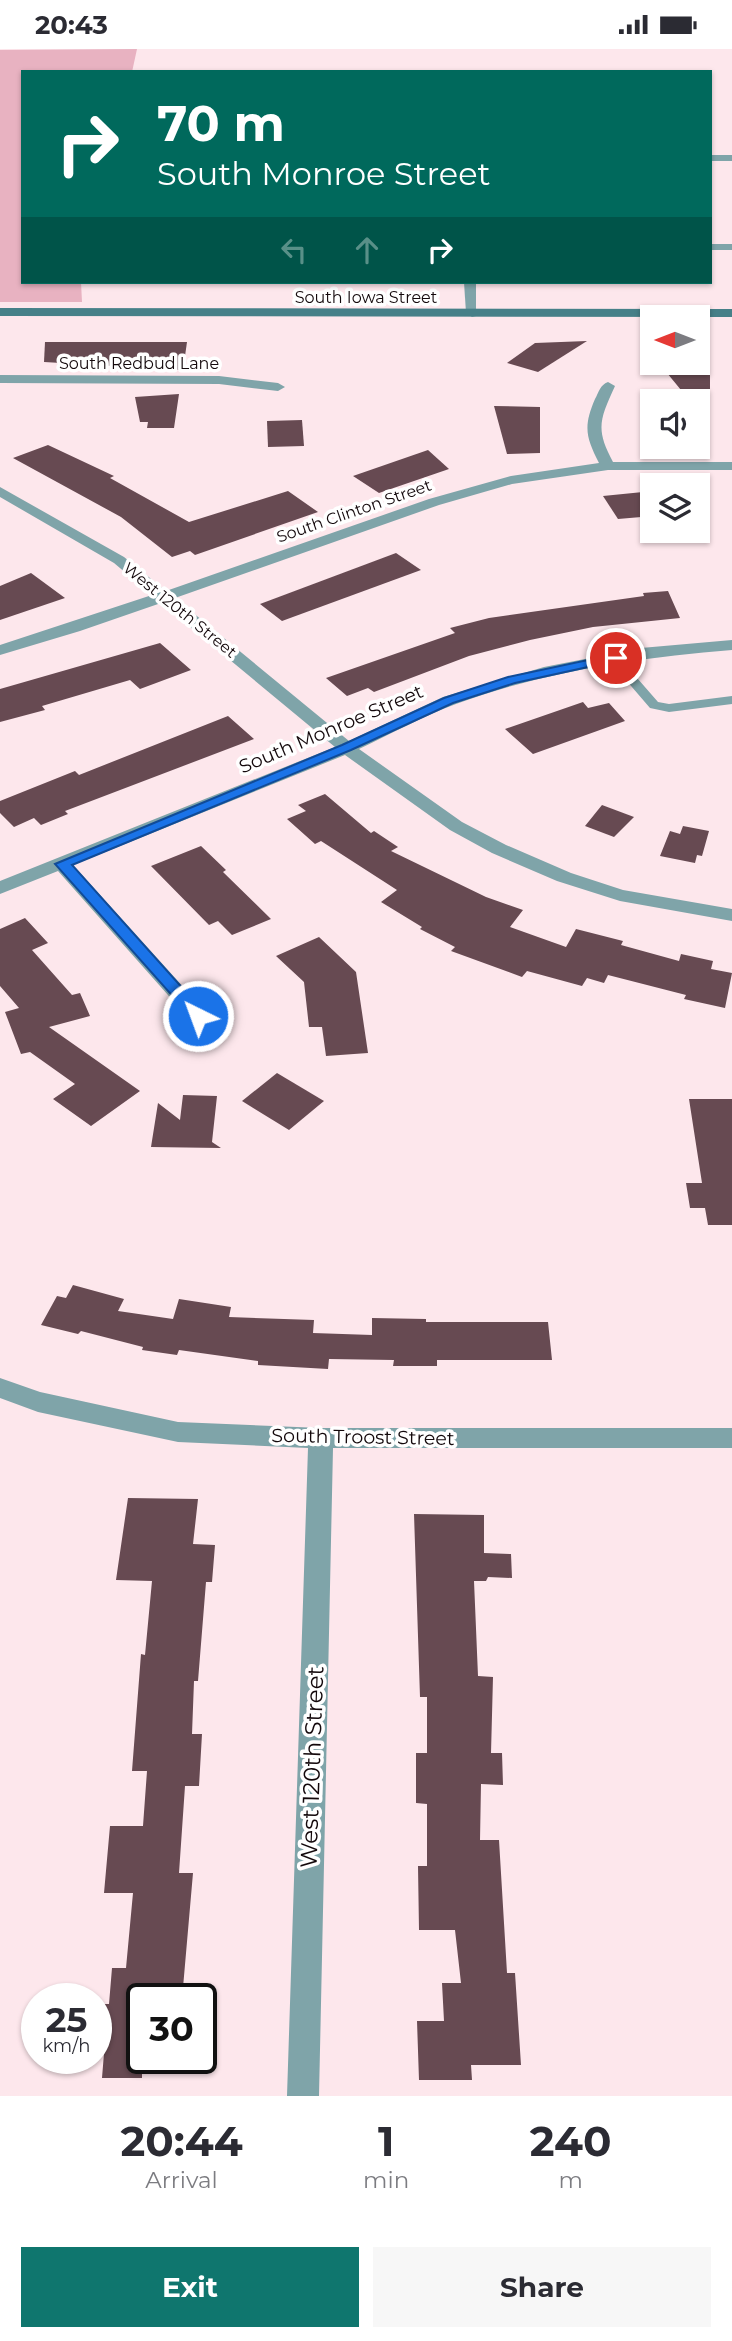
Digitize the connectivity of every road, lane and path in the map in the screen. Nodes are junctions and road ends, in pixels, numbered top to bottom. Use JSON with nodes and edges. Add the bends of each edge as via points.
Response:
{"nodes":[{"id":1,"x":712,"y":158,"type":"edge"},
{"id":2,"x":732,"y":158,"type":"edge"},
{"id":3,"x":712,"y":247,"type":"edge"},
{"id":4,"x":732,"y":247,"type":"edge"},
{"id":5,"x":470,"y":284,"type":"edge"},
{"id":6,"x":0,"y":313,"type":"edge"},
{"id":7,"x":472,"y":313,"type":"junction"},
{"id":8,"x":732,"y":313,"type":"edge"},
{"id":9,"x":0,"y":379,"type":"edge"},
{"id":10,"x":608,"y":386,"type":"dead end"},
{"id":11,"x":278,"y":387,"type":"dead end"},
{"id":12,"x":608,"y":466,"type":"junction"},
{"id":13,"x":732,"y":466,"type":"edge"},
{"id":14,"x":0,"y":491,"type":"edge"},
{"id":15,"x":163,"y":596,"type":"junction"},
{"id":16,"x":732,"y":645,"type":"edge"},
{"id":17,"x":0,"y":650,"type":"edge"},
{"id":18,"x":613,"y":658,"type":"junction"},
{"id":19,"x":732,"y":700,"type":"edge"},
{"id":20,"x":347,"y":748,"type":"junction"},
{"id":21,"x":62,"y":864,"type":"junction"},
{"id":22,"x":0,"y":888,"type":"edge"},
{"id":23,"x":732,"y":915,"type":"edge"},
{"id":24,"x":198,"y":1016,"type":"dead end"},
{"id":25,"x":0,"y":1388,"type":"edge"},
{"id":26,"x":321,"y":1438,"type":"junction"},
{"id":27,"x":732,"y":1438,"type":"edge"},
{"id":28,"x":303,"y":2096,"type":"edge"}],
"edges":[{"from":1,"to":2,"type":"street"},
{"from":3,"to":4,"type":"street"},
{"from":5,"to":7,"type":"street"},
{"from":6,"to":7,"type":"street","name":"South Iowa Street"},
{"from":7,"to":8,"type":"street","name":"South Iowa Street"},
{"from":9,"to":11,"type":"street","name":"South Redbud Lane","via":[[219,380]]},
{"from":10,"to":12,"type":"street","via":[[591,430]]},
{"from":12,"to":13,"type":"street","name":"South Clinton Street"},
{"from":12,"to":15,"type":"street","name":"South Clinton Street","via":[[487,486]]},
{"from":14,"to":15,"type":"street","name":"West 120th Street","via":[[98,546]]},
{"from":15,"to":17,"type":"street","name":"South Clinton Street"},
{"from":15,"to":20,"type":"street","name":"West 120th Street"},
{"from":16,"to":18,"type":"street","name":"South Monroe Street"},
{"from":18,"to":19,"type":"lane","via":[[654,705],[669,708]]},
{"from":18,"to":20,"type":"street","name":"South Monroe Street","via":[[537,673],[449,701]]},
{"from":20,"to":21,"type":"street","name":"South Monroe Street"},
{"from":20,"to":23,"type":"street","name":"West 120th Street","via":[[456,826],[499,849],[620,895]]},
{"from":21,"to":22,"type":"street","name":"South Monroe Street"},
{"from":21,"to":24,"type":"street"},
{"from":25,"to":26,"type":"street","name":"South Troost Street","via":[[38,1402],[178,1432]]},
{"from":26,"to":27,"type":"street","name":"South Troost Street"},
{"from":26,"to":28,"type":"street","name":"West 120th Street"}]}
